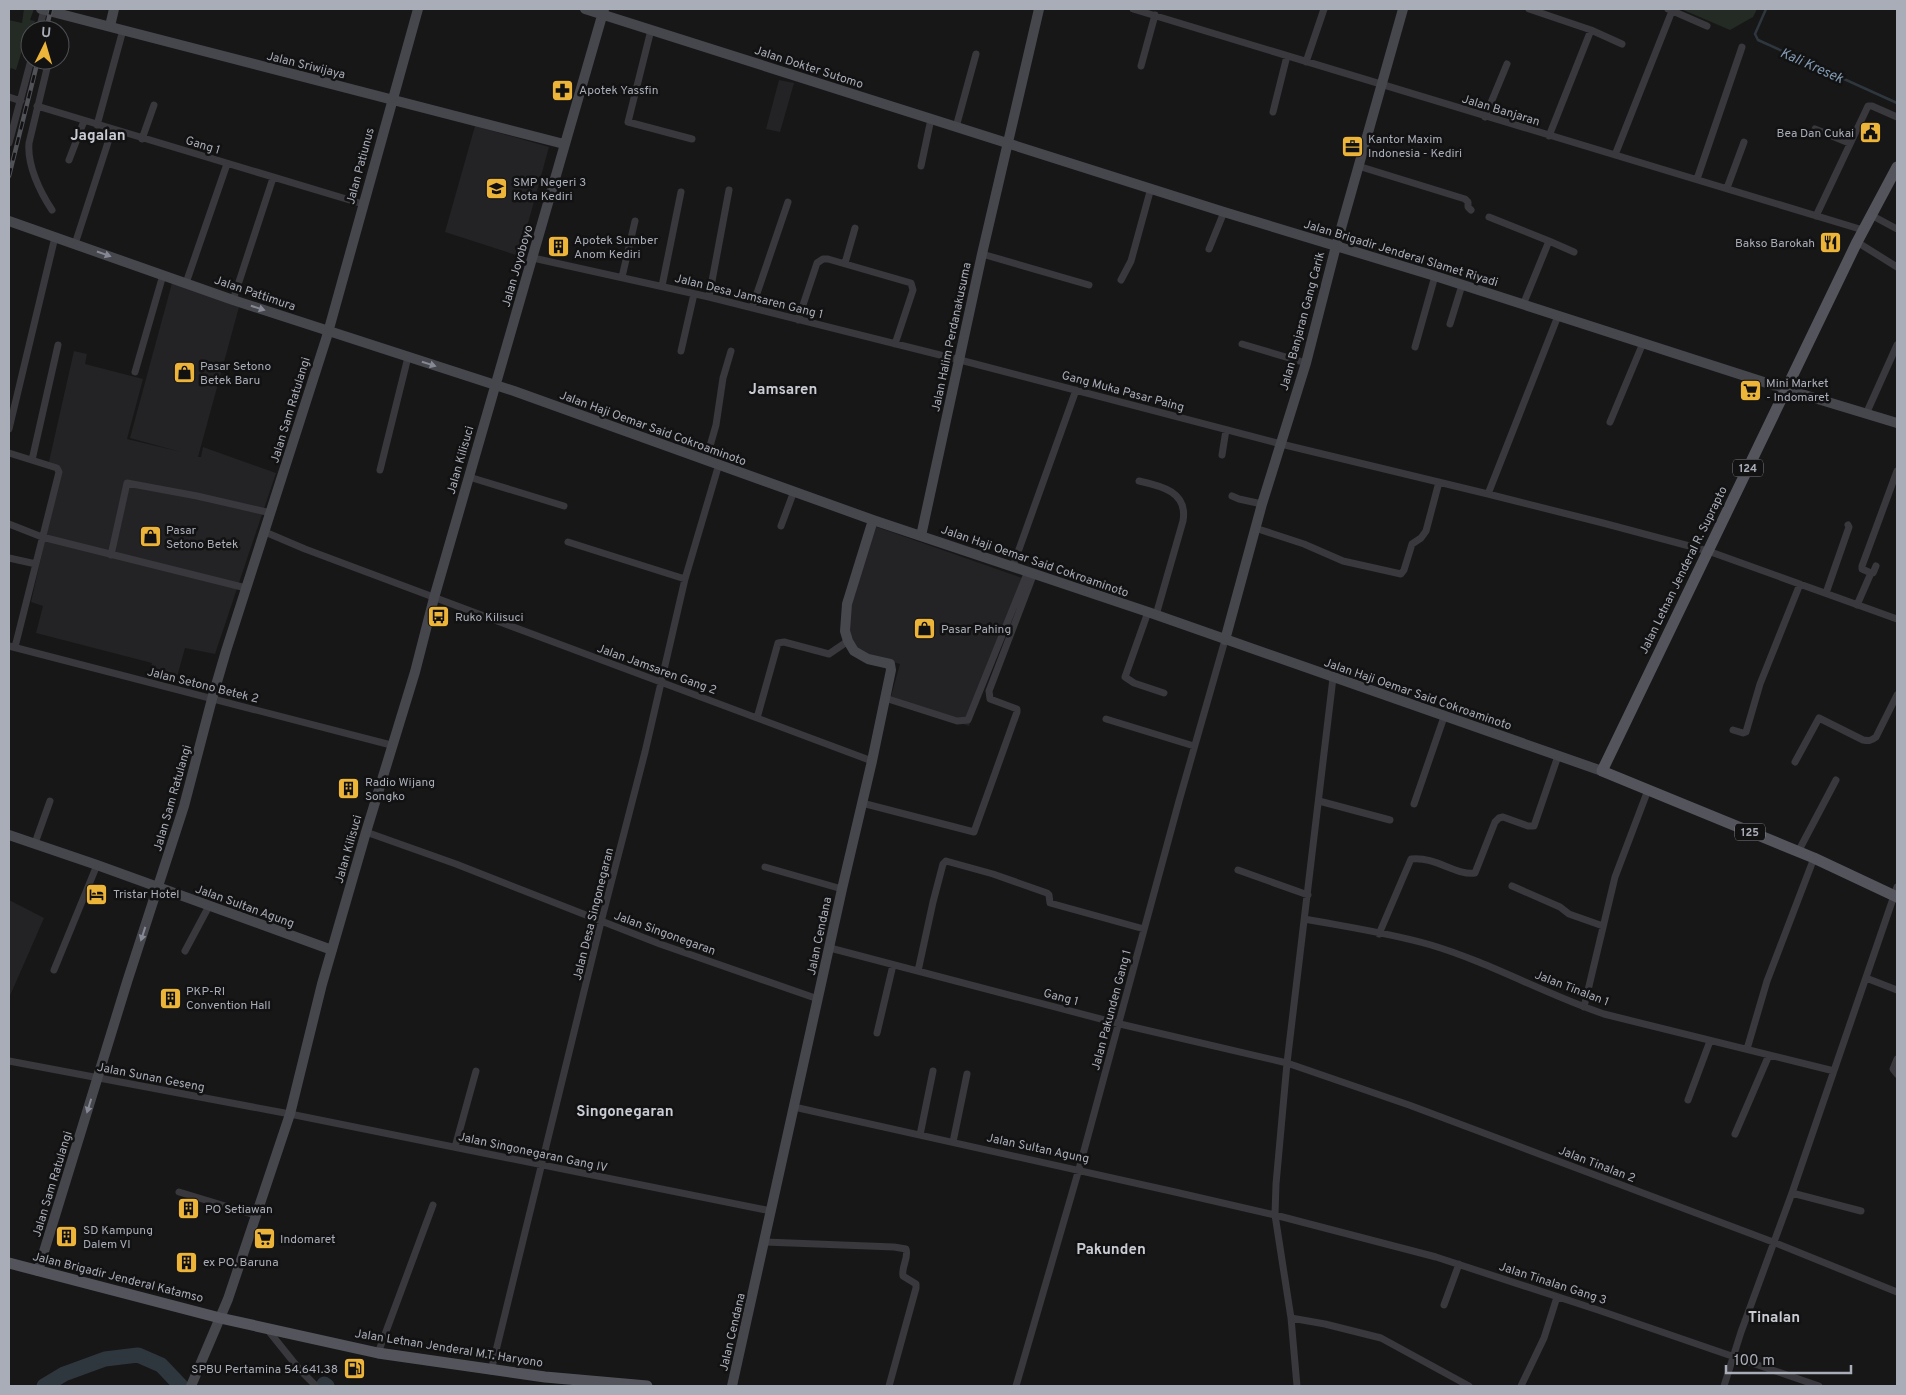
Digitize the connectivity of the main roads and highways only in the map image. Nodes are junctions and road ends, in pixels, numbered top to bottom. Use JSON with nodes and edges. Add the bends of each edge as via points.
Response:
{"nodes":[{"id":1,"x":1897,"y":167,"type":"edge"},
{"id":2,"x":1602,"y":771,"type":"joint"},
{"id":3,"x":1896,"y":893,"type":"edge"},
{"id":4,"x":9,"y":1262,"type":"edge"},
{"id":5,"x":220,"y":1318,"type":"joint"},
{"id":6,"x":648,"y":1386,"type":"edge"}],
"edges":[{"from":1,"to":2,"type":"main road","name":"Jalan Letnan Jenderal R. Suprapto","number":"124","via":[[1785,389]]},
{"from":2,"to":3,"type":"main road","number":"125"},
{"from":4,"to":5,"type":"main road","name":"Jalan Brigadir Jenderal Katamso"},
{"from":5,"to":6,"type":"main road","name":"Jalan Letnan Jenderal M.T. Haryono","via":[[378,1353],[491,1371]]}]}
